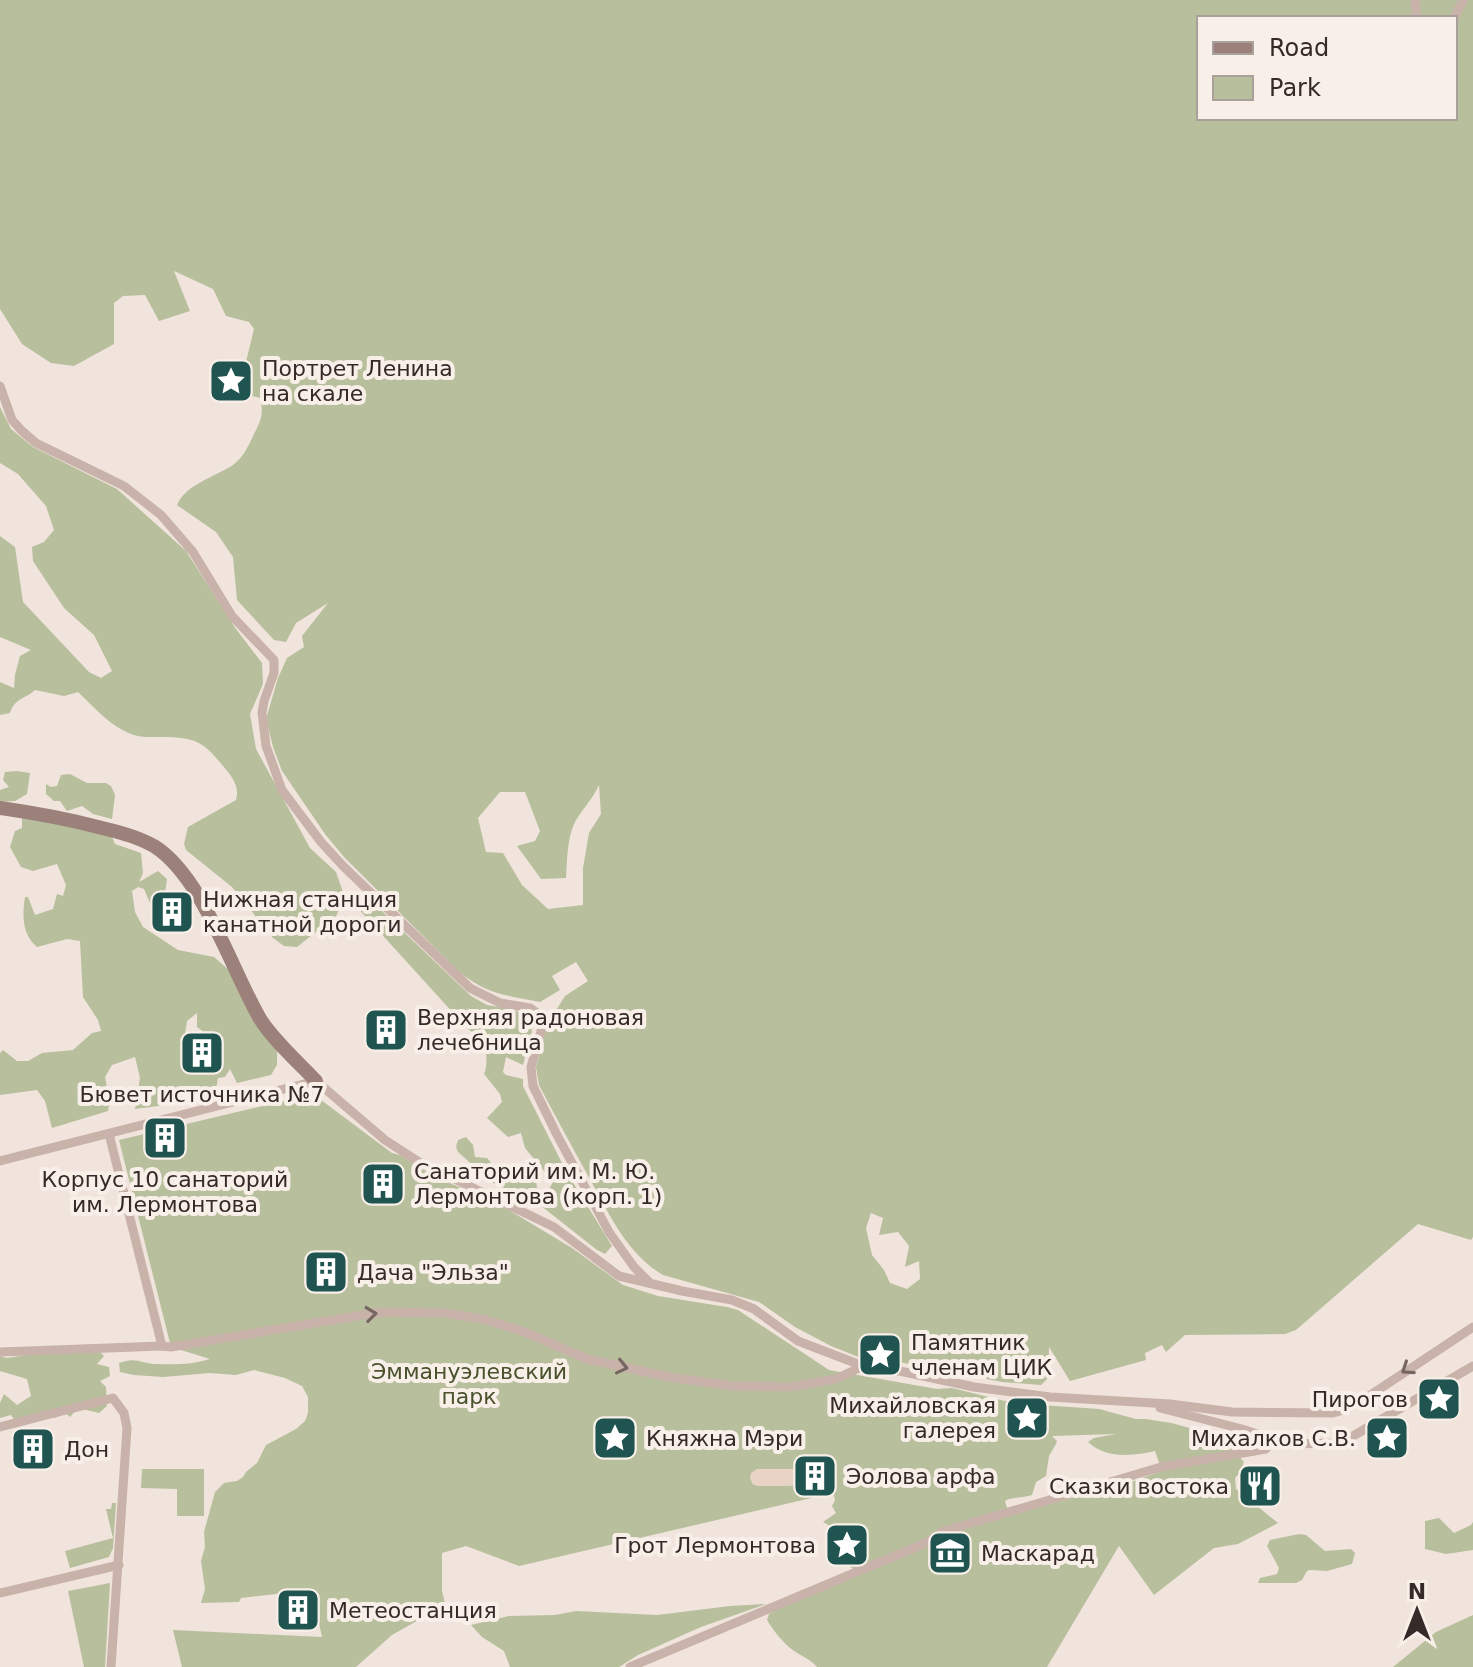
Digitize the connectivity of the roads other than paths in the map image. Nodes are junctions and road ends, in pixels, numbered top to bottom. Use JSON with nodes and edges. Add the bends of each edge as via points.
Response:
{"nodes":[{"id":1,"x":0,"y":386,"type":"edge"},
{"id":2,"x":0,"y":808,"type":"edge"},
{"id":3,"x":316,"y":1081,"type":"junction"},
{"id":4,"x":109,"y":1134,"type":"junction"},
{"id":5,"x":0,"y":1161,"type":"edge"},
{"id":6,"x":652,"y":1284,"type":"junction"},
{"id":7,"x":1473,"y":1327,"type":"edge"},
{"id":8,"x":162,"y":1346,"type":"junction"},
{"id":9,"x":0,"y":1352,"type":"edge"},
{"id":10,"x":863,"y":1366,"type":"junction"},
{"id":11,"x":1473,"y":1366,"type":"edge"},
{"id":12,"x":1134,"y":1402,"type":"junction"},
{"id":13,"x":0,"y":1427,"type":"edge"},
{"id":14,"x":1271,"y":1439,"type":"junction"},
{"id":15,"x":119,"y":1565,"type":"junction"},
{"id":16,"x":0,"y":1593,"type":"edge"},
{"id":17,"x":111,"y":1667,"type":"edge"},
{"id":18,"x":630,"y":1667,"type":"edge"}],
"edges":[{"from":1,"to":6,"type":"street","via":[[12,420],[36,443],[124,486],[161,515],[193,552],[232,616],[274,660],[262,713],[266,746],[282,790],[321,842],[470,988],[540,1015],[533,1086],[609,1232]]},
{"from":2,"to":3,"type":"street","via":[[62,817],[135,837],[165,854],[201,901],[261,1021]]},
{"from":3,"to":4,"type":"street"},
{"from":3,"to":6,"type":"street","via":[[419,1162],[554,1227],[619,1276]]},
{"from":4,"to":5,"type":"street"},
{"from":4,"to":8,"type":"street"},
{"from":6,"to":10,"type":"street","via":[[743,1304],[798,1341]]},
{"from":7,"to":12,"type":"street","one_way":true,"via":[[1363,1400],[1333,1413],[1232,1412]]},
{"from":8,"to":9,"type":"street"},
{"from":8,"to":10,"type":"street","one_way":true,"via":[[381,1312],[446,1313],[522,1331],[587,1359],[733,1386],[790,1387],[836,1379]]},
{"from":10,"to":12,"type":"street","via":[[974,1387]]},
{"from":11,"to":14,"type":"street","via":[[1337,1443],[1287,1444]]},
{"from":12,"to":14,"type":"street"},
{"from":13,"to":15,"type":"street","via":[[113,1398],[127,1428]]},
{"from":14,"to":18,"type":"street","via":[[1266,1449],[1161,1467],[939,1534]]},
{"from":15,"to":16,"type":"street"},
{"from":15,"to":17,"type":"street"}]}
